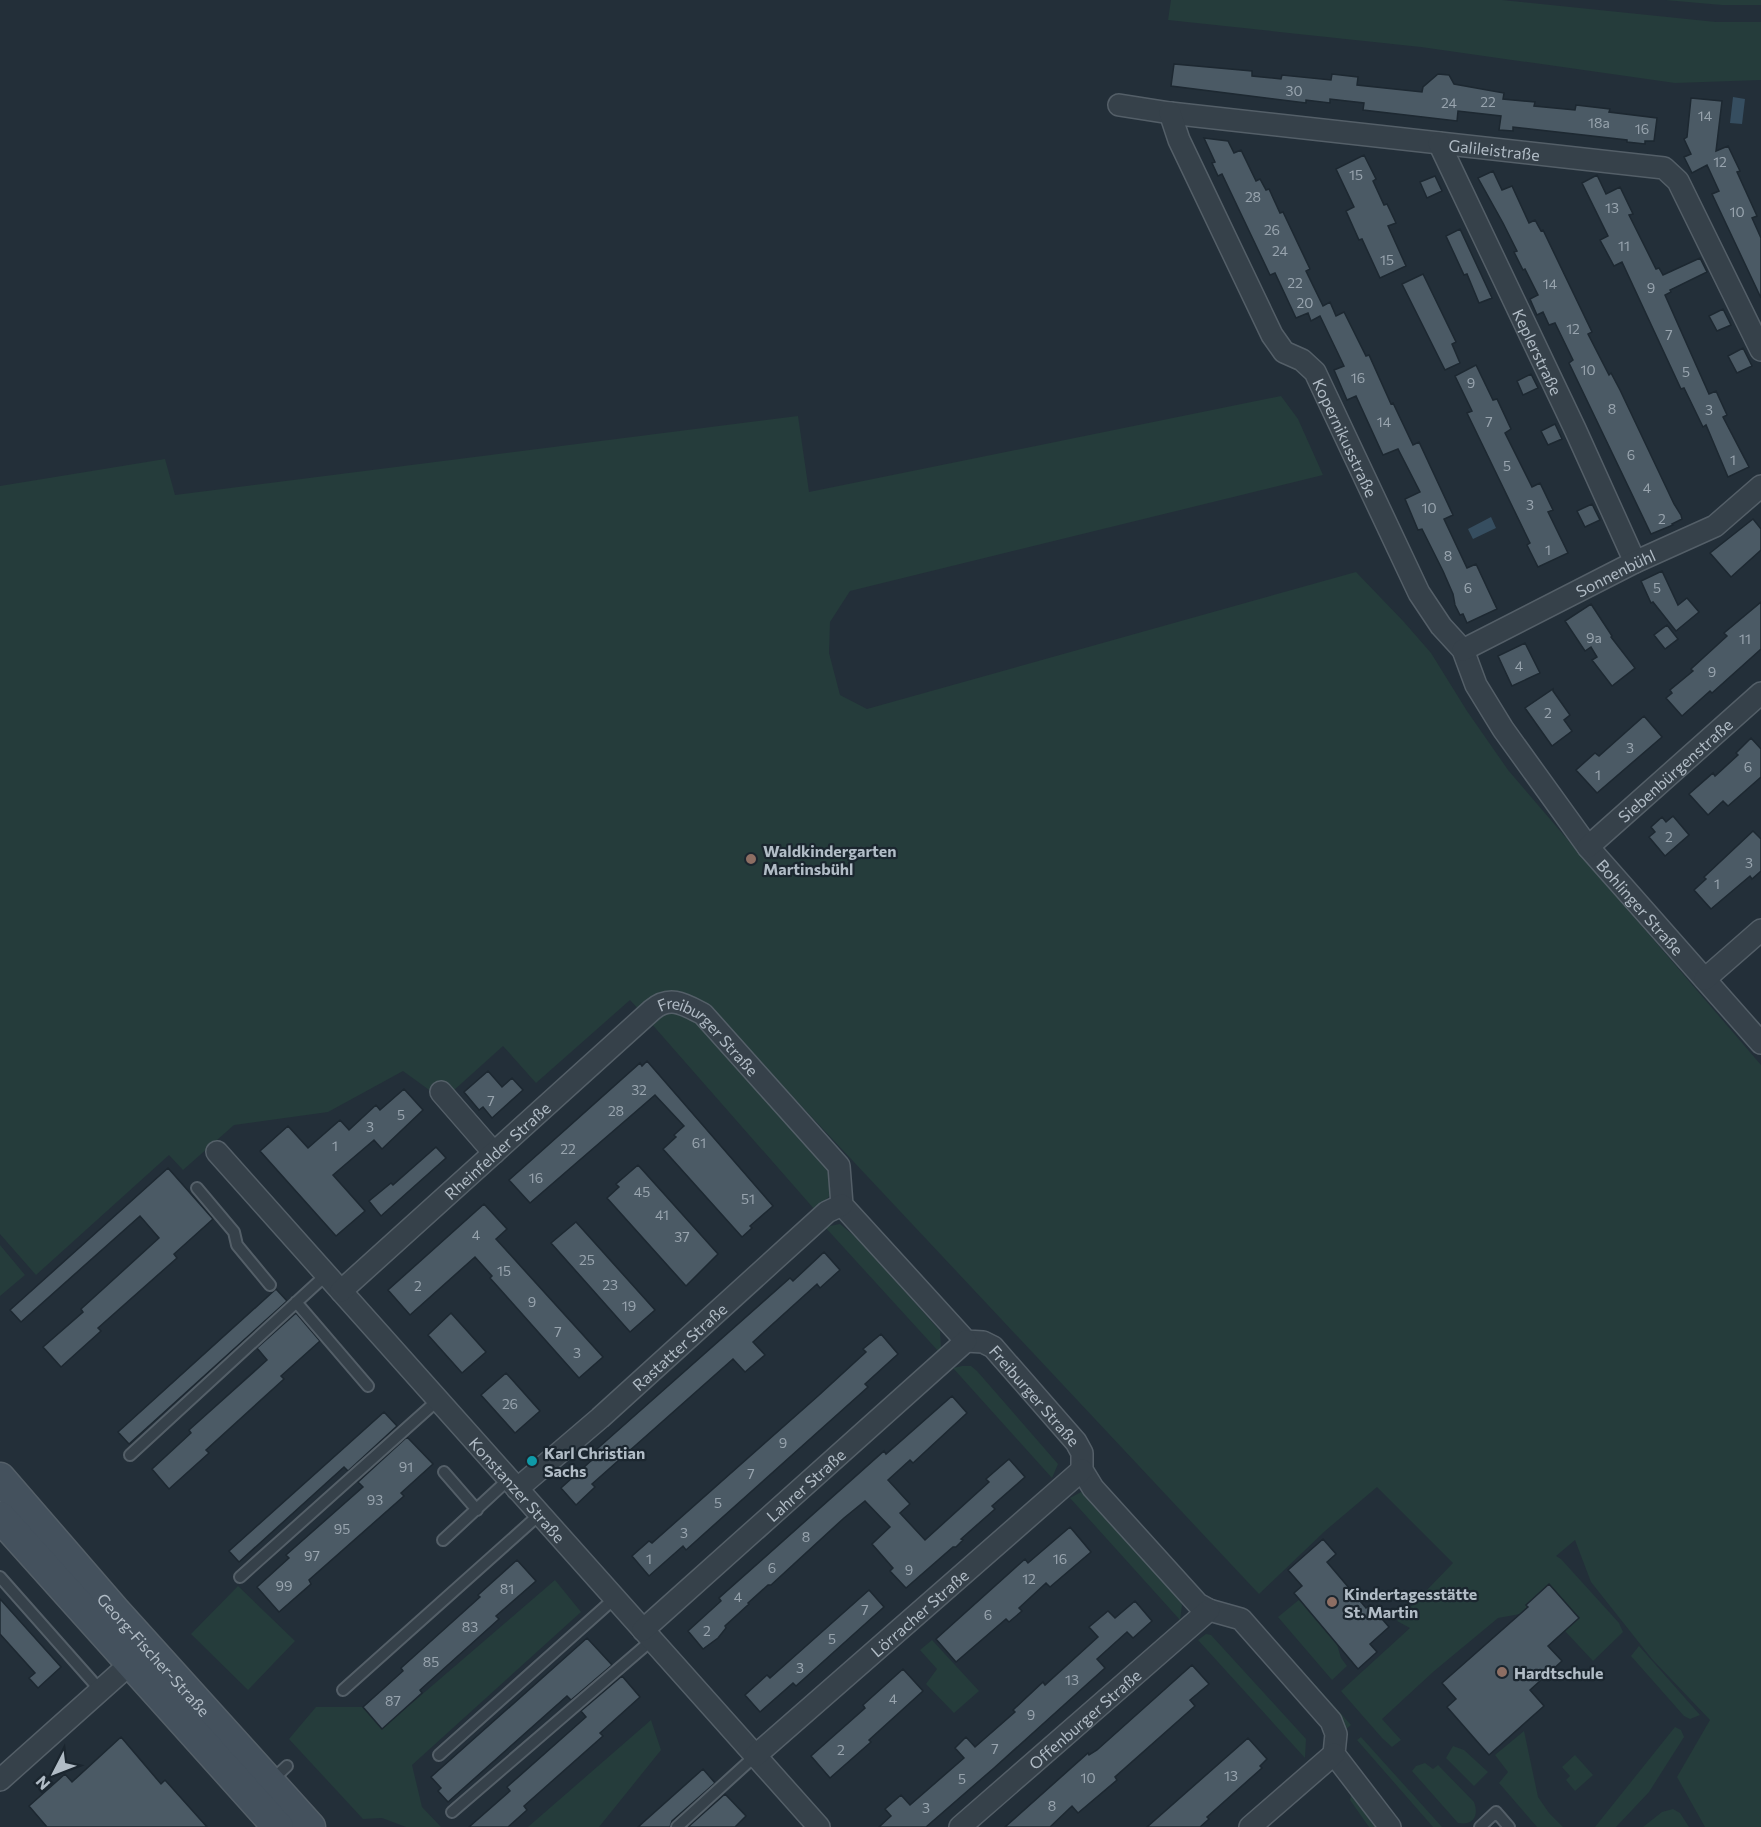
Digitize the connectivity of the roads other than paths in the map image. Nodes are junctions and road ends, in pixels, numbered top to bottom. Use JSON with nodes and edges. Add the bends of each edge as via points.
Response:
{"nodes":[{"id":1,"x":1119,"y":105,"type":"dead end"},
{"id":2,"x":1170,"y":113,"type":"junction"},
{"id":3,"x":1439,"y":143,"type":"junction"},
{"id":4,"x":1761,"y":350,"type":"edge"},
{"id":5,"x":1761,"y":486,"type":"edge"},
{"id":6,"x":1635,"y":562,"type":"junction"},
{"id":7,"x":1463,"y":650,"type":"junction"},
{"id":8,"x":1761,"y":693,"type":"edge"},
{"id":9,"x":1527,"y":764,"type":"joint"},
{"id":10,"x":1588,"y":847,"type":"junction"},
{"id":11,"x":1761,"y":930,"type":"edge"},
{"id":12,"x":1705,"y":980,"type":"junction"},
{"id":13,"x":652,"y":1010,"type":"joint"},
{"id":14,"x":1761,"y":1043,"type":"edge"},
{"id":15,"x":441,"y":1092,"type":"dead end"},
{"id":16,"x":216,"y":1152,"type":"dead end"},
{"id":17,"x":494,"y":1153,"type":"junction"},
{"id":18,"x":197,"y":1188,"type":"dead end"},
{"id":19,"x":842,"y":1205,"type":"junction"},
{"id":20,"x":326,"y":1275,"type":"junction"},
{"id":21,"x":270,"y":1285,"type":"dead end"},
{"id":22,"x":341,"y":1292,"type":"junction"},
{"id":23,"x":296,"y":1302,"type":"junction"},
{"id":24,"x":966,"y":1341,"type":"junction"},
{"id":25,"x":368,"y":1386,"type":"dead end"},
{"id":26,"x":438,"y":1400,"type":"junction"},
{"id":27,"x":130,"y":1455,"type":"dead end"},
{"id":28,"x":1082,"y":1470,"type":"junction"},
{"id":29,"x":444,"y":1472,"type":"dead end"},
{"id":30,"x":0,"y":1478,"type":"edge"},
{"id":31,"x":513,"y":1484,"type":"junction"},
{"id":32,"x":477,"y":1510,"type":"junction"},
{"id":33,"x":540,"y":1514,"type":"junction"},
{"id":34,"x":0,"y":1517,"type":"edge"},
{"id":35,"x":443,"y":1540,"type":"dead end"},
{"id":36,"x":0,"y":1577,"type":"edge"},
{"id":37,"x":240,"y":1577,"type":"dead end"},
{"id":38,"x":615,"y":1598,"type":"junction"},
{"id":39,"x":1209,"y":1610,"type":"junction"},
{"id":40,"x":647,"y":1635,"type":"junction"},
{"id":41,"x":140,"y":1655,"type":"junction"},
{"id":42,"x":100,"y":1690,"type":"junction"},
{"id":43,"x":343,"y":1690,"type":"dead end"},
{"id":44,"x":1334,"y":1754,"type":"junction"},
{"id":45,"x":439,"y":1755,"type":"dead end"},
{"id":46,"x":755,"y":1756,"type":"junction"},
{"id":47,"x":0,"y":1780,"type":"edge"},
{"id":48,"x":452,"y":1812,"type":"dead end"},
{"id":49,"x":278,"y":1827,"type":"edge"},
{"id":50,"x":310,"y":1827,"type":"edge"},
{"id":51,"x":677,"y":1827,"type":"edge"},
{"id":52,"x":819,"y":1827,"type":"edge"},
{"id":53,"x":960,"y":1827,"type":"edge"},
{"id":54,"x":1250,"y":1827,"type":"edge"},
{"id":55,"x":1390,"y":1827,"type":"edge"},
{"id":56,"x":1480,"y":1827,"type":"edge"},
{"id":57,"x":1509,"y":1827,"type":"edge"}],
"edges":[{"from":1,"to":2,"type":"street","name":"Galileistraße"},
{"from":2,"to":3,"type":"street","name":"Galileistraße"},
{"from":2,"to":7,"type":"street","name":"Kopernikusstraße","via":[[1179,140],[1272,335],[1284,352],[1302,360],[1315,372],[1419,593]]},
{"from":3,"to":4,"type":"street","name":"Galileistraße","via":[[1664,168],[1678,181]]},
{"from":3,"to":6,"type":"street","name":"Keplerstraße"},
{"from":5,"to":6,"type":"street","name":"Sonnenbühl","via":[[1715,526]]},
{"from":6,"to":7,"type":"street","name":"Sonnenbühl"},
{"from":7,"to":9,"type":"street","name":"Kopernikusstraße","via":[[1476,685]]},
{"from":8,"to":10,"type":"street","name":"Siebenbürgenstraße"},
{"from":9,"to":10,"type":"street","name":"Bohlinger Straße"},
{"from":10,"to":12,"type":"street","name":"Bohlinger Straße"},
{"from":11,"to":12,"type":"street"},
{"from":12,"to":14,"type":"street","name":"Bohlinger Straße"},
{"from":13,"to":17,"type":"street","name":"Rheinfelder Straße"},
{"from":13,"to":19,"type":"street","name":"Freiburger Straße","via":[[661,1003],[681,1003],[703,1014],[839,1166]]},
{"from":15,"to":17,"type":"street"},
{"from":16,"to":20,"type":"street","name":"Konstanzer Straße"},
{"from":17,"to":22,"type":"street","name":"Rheinfelder Straße"},
{"from":18,"to":21,"type":"lane","via":[[234,1232],[237,1245]]},
{"from":19,"to":24,"type":"street","name":"Freiburger Straße"},
{"from":19,"to":31,"type":"street","name":"Rastatter Straße","via":[[827,1212],[600,1418]]},
{"from":20,"to":22,"type":"street","name":"Konstanzer Straße"},
{"from":20,"to":23,"type":"lane"},
{"from":22,"to":26,"type":"street","name":"Konstanzer Straße"},
{"from":23,"to":25,"type":"lane"},
{"from":23,"to":27,"type":"lane"},
{"from":24,"to":28,"type":"street","name":"Freiburger Straße","via":[[993,1347],[1076,1442],[1082,1453]]},
{"from":24,"to":40,"type":"street","name":"Lahrer Straße"},
{"from":26,"to":31,"type":"street","name":"Konstanzer Straße"},
{"from":26,"to":37,"type":"lane"},
{"from":28,"to":39,"type":"street","name":"Freiburger Straße","via":[[1093,1488],[1190,1596]]},
{"from":28,"to":46,"type":"street","name":"Lörracher Straße"},
{"from":29,"to":32,"type":"lane"},
{"from":30,"to":41,"type":"main road","name":"Georg-Fischer-Straße"},
{"from":31,"to":32,"type":"lane"},
{"from":31,"to":33,"type":"street","name":"Konstanzer Straße"},
{"from":32,"to":35,"type":"lane"},
{"from":33,"to":38,"type":"street","name":"Konstanzer Straße"},
{"from":33,"to":43,"type":"lane"},
{"from":34,"to":41,"type":"main road","name":"Georg-Fischer-Straße"},
{"from":36,"to":42,"type":"lane"},
{"from":38,"to":40,"type":"street","name":"Konstanzer Straße"},
{"from":38,"to":45,"type":"lane"},
{"from":39,"to":44,"type":"street","name":"Freiburger Straße","via":[[1241,1619],[1331,1721],[1336,1734]]},
{"from":39,"to":53,"type":"street","name":"Offenburger Straße"},
{"from":40,"to":46,"type":"street","name":"Konstanzer Straße"},
{"from":40,"to":48,"type":"lane"},
{"from":41,"to":42,"type":"street"},
{"from":41,"to":49,"type":"main road","name":"Georg-Fischer-Straße"},
{"from":41,"to":50,"type":"main road","name":"Georg-Fischer-Straße","via":[[279,1774]]},
{"from":42,"to":47,"type":"street"},
{"from":44,"to":54,"type":"street"},
{"from":44,"to":55,"type":"street"},
{"from":46,"to":51,"type":"lane"},
{"from":46,"to":52,"type":"street","name":"Konstanzer Straße"},
{"from":56,"to":57,"type":"lane","via":[[1496,1812]]}]}
